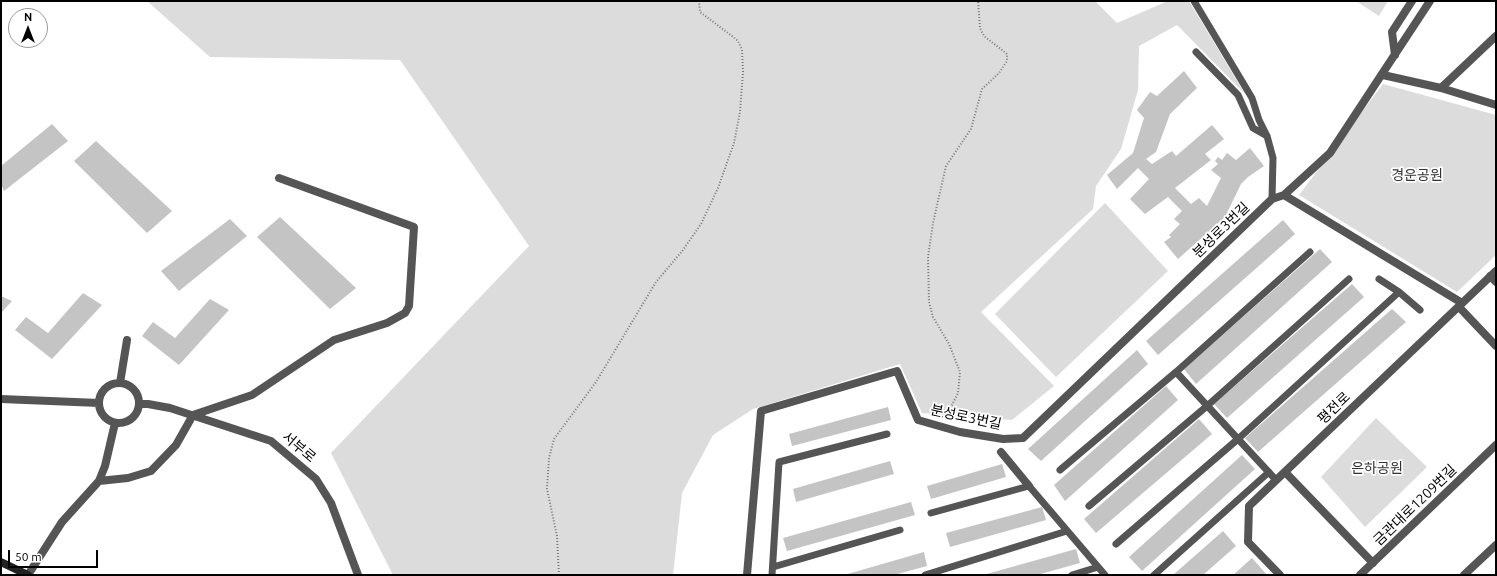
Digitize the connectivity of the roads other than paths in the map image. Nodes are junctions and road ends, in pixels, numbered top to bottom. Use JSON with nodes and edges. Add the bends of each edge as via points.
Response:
{"nodes":[{"id":1,"x":1194,"y":1,"type":"edge"},
{"id":2,"x":1412,"y":1,"type":"edge"},
{"id":3,"x":1430,"y":1,"type":"edge"},
{"id":4,"x":1496,"y":36,"type":"edge"},
{"id":5,"x":1196,"y":52,"type":"dead end"},
{"id":6,"x":1395,"y":55,"type":"junction"},
{"id":7,"x":1383,"y":75,"type":"junction"},
{"id":8,"x":1441,"y":88,"type":"junction"},
{"id":9,"x":1496,"y":105,"type":"edge"},
{"id":10,"x":1267,"y":136,"type":"junction"},
{"id":11,"x":279,"y":178,"type":"dead end"},
{"id":12,"x":1284,"y":195,"type":"junction"},
{"id":13,"x":1272,"y":199,"type":"junction"},
{"id":14,"x":1310,"y":252,"type":"dead end"},
{"id":15,"x":1494,"y":277,"type":"edge"},
{"id":16,"x":1349,"y":279,"type":"dead end"},
{"id":17,"x":1379,"y":279,"type":"dead end"},
{"id":18,"x":1399,"y":292,"type":"junction"},
{"id":19,"x":1461,"y":305,"type":"junction"},
{"id":20,"x":1420,"y":310,"type":"dead end"},
{"id":21,"x":127,"y":340,"type":"dead end"},
{"id":22,"x":1496,"y":346,"type":"edge"},
{"id":23,"x":1176,"y":372,"type":"junction"},
{"id":24,"x":120,"y":383,"type":"junction"},
{"id":25,"x":1,"y":399,"type":"edge"},
{"id":26,"x":99,"y":403,"type":"junction"},
{"id":27,"x":139,"y":404,"type":"junction"},
{"id":28,"x":1207,"y":406,"type":"junction"},
{"id":29,"x":193,"y":414,"type":"junction"},
{"id":30,"x":115,"y":423,"type":"junction"},
{"id":31,"x":888,"y":434,"type":"dead end"},
{"id":32,"x":1238,"y":439,"type":"junction"},
{"id":33,"x":1496,"y":445,"type":"edge"},
{"id":34,"x":1001,"y":452,"type":"dead end"},
{"id":35,"x":1060,"y":470,"type":"dead end"},
{"id":36,"x":1269,"y":472,"type":"junction"},
{"id":37,"x":1285,"y":472,"type":"junction"},
{"id":38,"x":1276,"y":480,"type":"junction"},
{"id":39,"x":99,"y":481,"type":"junction"},
{"id":40,"x":1029,"y":486,"type":"junction"},
{"id":41,"x":1089,"y":506,"type":"dead end"},
{"id":42,"x":931,"y":513,"type":"dead end"},
{"id":43,"x":900,"y":530,"type":"dead end"},
{"id":44,"x":1067,"y":531,"type":"junction"},
{"id":45,"x":1116,"y":544,"type":"dead end"},
{"id":46,"x":1496,"y":545,"type":"edge"},
{"id":47,"x":1,"y":562,"type":"edge"},
{"id":48,"x":1373,"y":563,"type":"junction"},
{"id":49,"x":1098,"y":567,"type":"junction"},
{"id":50,"x":773,"y":571,"type":"edge"},
{"id":51,"x":28,"y":575,"type":"edge"},
{"id":52,"x":358,"y":575,"type":"edge"},
{"id":53,"x":747,"y":575,"type":"edge"},
{"id":54,"x":925,"y":575,"type":"edge"},
{"id":55,"x":1072,"y":575,"type":"edge"},
{"id":56,"x":1105,"y":575,"type":"edge"},
{"id":57,"x":1154,"y":575,"type":"edge"},
{"id":58,"x":1280,"y":575,"type":"edge"},
{"id":59,"x":1360,"y":575,"type":"edge"},
{"id":60,"x":1464,"y":575,"type":"edge"}],
"edges":[{"from":1,"to":10,"type":"lane","via":[[1252,98]]},
{"from":2,"to":6,"type":"street","via":[[1392,32]]},
{"from":3,"to":6,"type":"street","name":"분성로3번길"},
{"from":4,"to":8,"type":"street"},
{"from":5,"to":10,"type":"lane","via":[[1238,95],[1253,128]]},
{"from":6,"to":7,"type":"street","name":"분성로3번길"},
{"from":7,"to":8,"type":"street"},
{"from":7,"to":12,"type":"street","name":"분성로3번길","via":[[1330,152]]},
{"from":8,"to":9,"type":"street"},
{"from":10,"to":13,"type":"lane","via":[[1273,158]]},
{"from":11,"to":29,"type":"street","via":[[414,227],[409,306],[406,313],[387,323],[334,340],[252,395]]},
{"from":12,"to":13,"type":"street","name":"분성로3번길"},
{"from":12,"to":19,"type":"street"},
{"from":13,"to":53,"type":"street","name":"분성로3번길","via":[[1023,438],[996,438],[960,432],[918,420],[897,371],[761,411]]},
{"from":14,"to":23,"type":"lane"},
{"from":15,"to":19,"type":"street","name":"평전로"},
{"from":16,"to":28,"type":"lane"},
{"from":17,"to":18,"type":"lane"},
{"from":18,"to":20,"type":"lane"},
{"from":18,"to":32,"type":"lane"},
{"from":19,"to":22,"type":"street"},
{"from":19,"to":37,"type":"street","name":"평전로"},
{"from":21,"to":24,"type":"street"},
{"from":23,"to":28,"type":"lane"},
{"from":23,"to":35,"type":"lane"},
{"from":24,"to":26,"type":"street","via":[[106,387],[101,392]]},
{"from":24,"to":27,"type":"street","via":[[131,386]]},
{"from":25,"to":26,"type":"street"},
{"from":26,"to":30,"type":"street","via":[[104,417]]},
{"from":27,"to":29,"type":"street","name":"서부로"},
{"from":27,"to":30,"type":"street","via":[[138,411],[129,420]]},
{"from":28,"to":32,"type":"lane"},
{"from":28,"to":41,"type":"lane"},
{"from":29,"to":39,"type":"street","via":[[176,445],[150,471],[128,478]]},
{"from":29,"to":52,"type":"street","name":"서부로","via":[[271,441],[316,479],[331,503]]},
{"from":30,"to":39,"type":"street","via":[[106,466]]},
{"from":31,"to":50,"type":"lane","via":[[779,462]]},
{"from":32,"to":36,"type":"lane"},
{"from":32,"to":45,"type":"lane"},
{"from":33,"to":48,"type":"street","name":"금관대로1209번길"},
{"from":34,"to":40,"type":"street"},
{"from":36,"to":38,"type":"lane"},
{"from":36,"to":57,"type":"lane"},
{"from":37,"to":38,"type":"street","name":"평전로"},
{"from":37,"to":48,"type":"street","name":"금관대로1209번길"},
{"from":38,"to":58,"type":"street","name":"평전로","via":[[1249,506],[1247,527],[1248,542]]},
{"from":39,"to":51,"type":"street","via":[[62,522]]},
{"from":40,"to":42,"type":"lane"},
{"from":40,"to":44,"type":"lane"},
{"from":43,"to":50,"type":"lane"},
{"from":44,"to":49,"type":"lane"},
{"from":44,"to":54,"type":"lane"},
{"from":46,"to":60,"type":"street"},
{"from":47,"to":51,"type":"main road"},
{"from":48,"to":59,"type":"street"},
{"from":49,"to":55,"type":"lane"},
{"from":49,"to":56,"type":"lane"}]}
